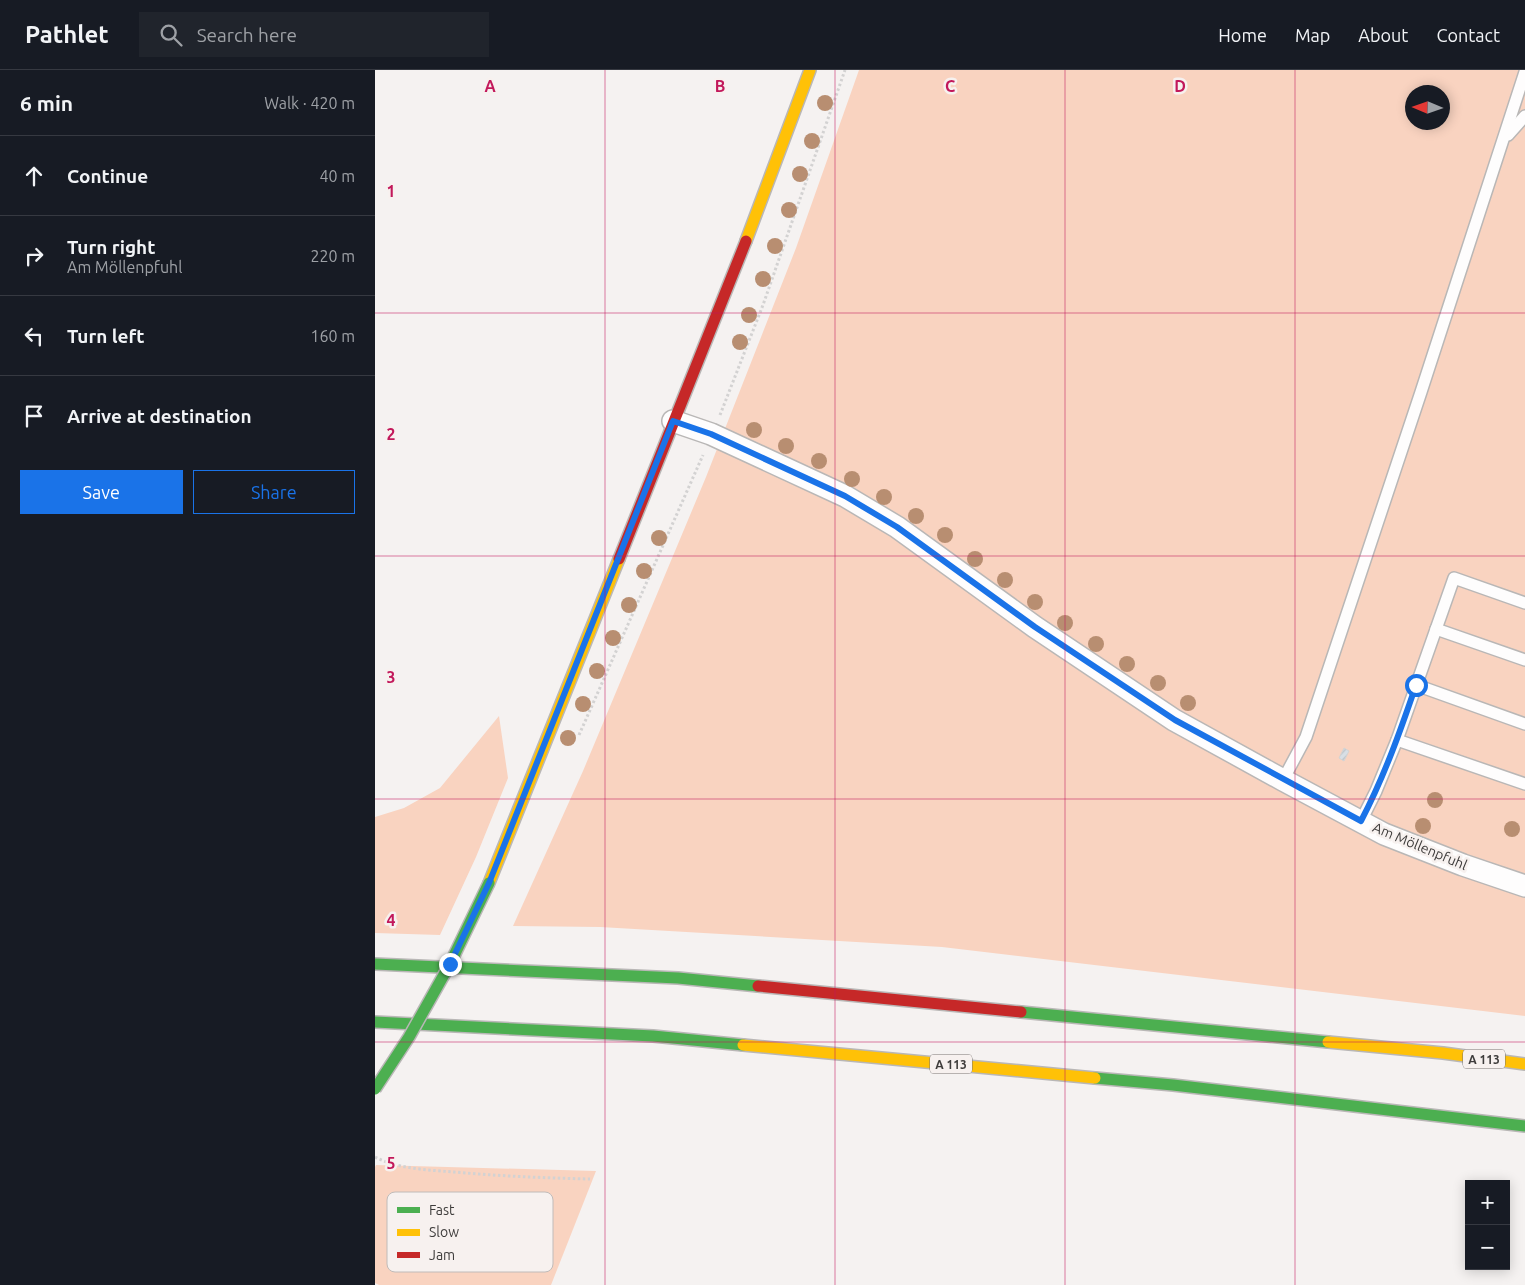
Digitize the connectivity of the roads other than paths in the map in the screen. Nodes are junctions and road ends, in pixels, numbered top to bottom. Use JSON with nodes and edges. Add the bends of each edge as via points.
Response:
{"nodes":[{"id":1,"x":810,"y":70,"type":"edge"},
{"id":2,"x":1525,"y":72,"type":"edge"},
{"id":3,"x":1525,"y":116,"type":"edge"},
{"id":4,"x":1505,"y":138,"type":"junction"},
{"id":5,"x":673,"y":421,"type":"junction"},
{"id":6,"x":1525,"y":603,"type":"edge"},
{"id":7,"x":1436,"y":630,"type":"junction"},
{"id":8,"x":1525,"y":660,"type":"edge"},
{"id":9,"x":1416,"y":685,"type":"junction"},
{"id":10,"x":1525,"y":724,"type":"edge"},
{"id":11,"x":1397,"y":740,"type":"junction"},
{"id":12,"x":1283,"y":780,"type":"junction"},
{"id":13,"x":1525,"y":784,"type":"edge"},
{"id":14,"x":1361,"y":821,"type":"junction"},
{"id":15,"x":1525,"y":886,"type":"edge"},
{"id":16,"x":375,"y":964,"type":"edge"},
{"id":17,"x":375,"y":1022,"type":"edge"},
{"id":18,"x":1525,"y":1064,"type":"edge"},
{"id":19,"x":375,"y":1089,"type":"edge"},
{"id":20,"x":1525,"y":1126,"type":"edge"}],
"edges":[{"from":1,"to":5,"type":"main road","via":[[762,202]]},
{"from":2,"to":4,"type":"lane"},
{"from":3,"to":4,"type":"lane"},
{"from":4,"to":12,"type":"lane","via":[[1306,736]]},
{"from":5,"to":12,"type":"street","name":"Am Möllenpfuhl","via":[[711,434],[845,496],[897,527],[1035,627],[1175,720]]},
{"from":5,"to":19,"type":"main road","bridge":true,"via":[[489,883],[450,964]]},
{"from":6,"to":7,"type":"lane","via":[[1454,578]]},
{"from":7,"to":8,"type":"lane"},
{"from":7,"to":9,"type":"lane"},
{"from":9,"to":10,"type":"lane"},
{"from":9,"to":11,"type":"lane"},
{"from":11,"to":13,"type":"lane"},
{"from":11,"to":14,"type":"lane"},
{"from":12,"to":14,"type":"street","name":"Am Möllenpfuhl"},
{"from":14,"to":15,"type":"street","name":"Am Möllenpfuhl","via":[[1384,834]]},
{"from":16,"to":18,"type":"main road","number":"A 113","via":[[678,978],[1443,1053]]},
{"from":17,"to":20,"type":"main road","number":"A 113","via":[[663,1037],[1173,1085]]}]}
